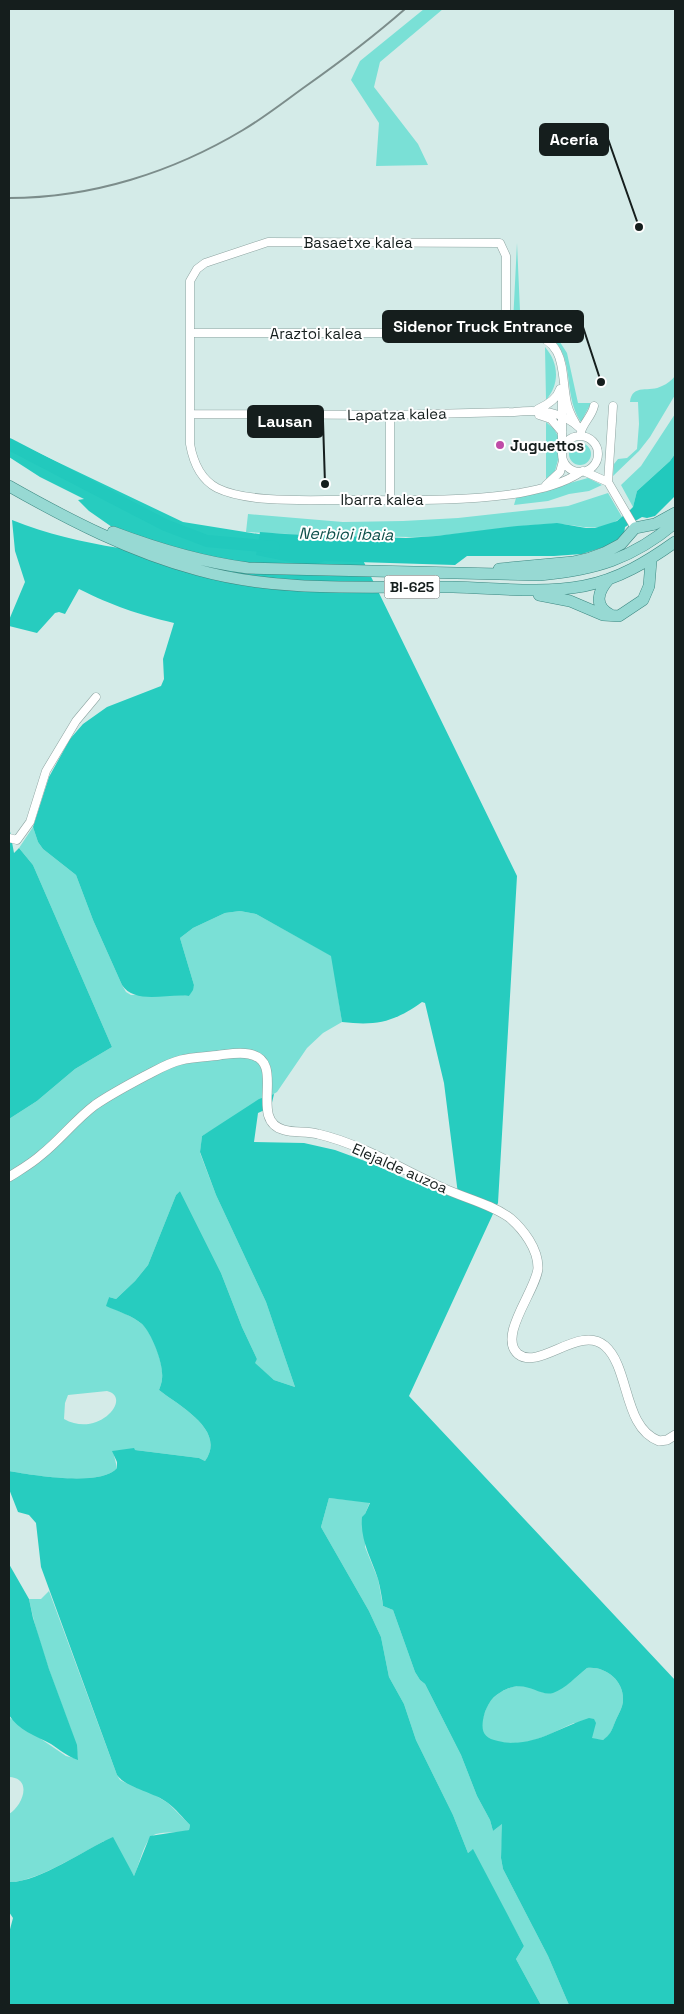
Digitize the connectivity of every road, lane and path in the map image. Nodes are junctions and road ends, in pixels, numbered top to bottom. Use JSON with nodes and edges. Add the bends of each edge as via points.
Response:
{"nodes":[{"id":1,"x":506,"y":331,"type":"junction"},
{"id":2,"x":190,"y":334,"type":"junction"},
{"id":3,"x":563,"y":377,"type":"junction"},
{"id":4,"x":594,"y":406,"type":"dead end"},
{"id":5,"x":613,"y":406,"type":"dead end"},
{"id":6,"x":537,"y":410,"type":"junction"},
{"id":7,"x":514,"y":412,"type":"junction"},
{"id":8,"x":190,"y":414,"type":"junction"},
{"id":9,"x":390,"y":415,"type":"junction"},
{"id":10,"x":561,"y":416,"type":"junction"},
{"id":11,"x":579,"y":430,"type":"junction"},
{"id":12,"x":562,"y":432,"type":"junction"},
{"id":13,"x":562,"y":451,"type":"junction"},
{"id":14,"x":597,"y":452,"type":"junction"},
{"id":15,"x":564,"y":461,"type":"junction"},
{"id":16,"x":582,"y":472,"type":"junction"},
{"id":17,"x":607,"y":478,"type":"junction"},
{"id":18,"x":542,"y":487,"type":"junction"},
{"id":19,"x":9,"y":488,"type":"edge"},
{"id":20,"x":9,"y":493,"type":"edge"},
{"id":21,"x":390,"y":500,"type":"junction"},
{"id":22,"x":38,"y":503,"type":"junction"},
{"id":23,"x":675,"y":512,"type":"edge"},
{"id":24,"x":675,"y":523,"type":"edge"},
{"id":25,"x":635,"y":528,"type":"junction"},
{"id":26,"x":643,"y":541,"type":"dead end"},
{"id":27,"x":675,"y":542,"type":"edge"},
{"id":28,"x":651,"y":561,"type":"dead end"},
{"id":29,"x":456,"y":572,"type":"junction"},
{"id":30,"x":609,"y":579,"type":"junction"},
{"id":31,"x":506,"y":591,"type":"junction"},
{"id":32,"x":615,"y":616,"type":"junction"},
{"id":33,"x":96,"y":697,"type":"dead end"},
{"id":34,"x":9,"y":838,"type":"edge"},
{"id":35,"x":9,"y":1177,"type":"edge"},
{"id":36,"x":675,"y":1435,"type":"edge"}],
"edges":[{"from":1,"to":2,"type":"street","name":"Araztoi kalea"},
{"from":1,"to":2,"type":"street","name":"Basaetxe kalea","via":[[506,256],[500,243],[268,242],[197,269],[190,281]]},
{"from":1,"to":3,"type":"street","name":"Araztoi kalea","via":[[545,338],[560,357]]},
{"from":2,"to":8,"type":"street","name":"Ibarra kalea"},
{"from":3,"to":6,"type":"street","via":[[551,402]]},
{"from":3,"to":10,"type":"street"},
{"from":3,"to":11,"type":"street","via":[[567,405]]},
{"from":4,"to":11,"type":"street","via":[[592,415]]},
{"from":5,"to":17,"type":"street"},
{"from":6,"to":7,"type":"street"},
{"from":6,"to":10,"type":"street"},
{"from":7,"to":9,"type":"street","name":"Lapatza kalea"},
{"from":7,"to":12,"type":"street","via":[[547,417]]},
{"from":8,"to":9,"type":"street","name":"Lapatza kalea"},
{"from":8,"to":21,"type":"street","name":"Ibarra kalea","via":[[192,457],[204,478],[215,487],[266,498]]},
{"from":9,"to":21,"type":"street"},
{"from":10,"to":11,"type":"street"},
{"from":10,"to":12,"type":"street"},
{"from":11,"to":13,"type":"street"},
{"from":11,"to":14,"type":"street","via":[[592,441]]},
{"from":12,"to":13,"type":"street"},
{"from":13,"to":15,"type":"street"},
{"from":14,"to":16,"type":"street","via":[[592,466]]},
{"from":14,"to":17,"type":"street"},
{"from":15,"to":16,"type":"street","via":[[570,469]]},
{"from":15,"to":18,"type":"street","name":"Ibarra kalea","via":[[556,477]]},
{"from":16,"to":17,"type":"street"},
{"from":16,"to":18,"type":"street","name":"Ibarra kalea","via":[[562,483]]},
{"from":17,"to":25,"type":"street"},
{"from":18,"to":21,"type":"street","name":"Ibarra kalea","via":[[475,498]]},
{"from":19,"to":22,"type":"main road"},
{"from":20,"to":22,"type":"main road"},
{"from":22,"to":29,"type":"main road","number":"BI-625","via":[[145,544],[213,563],[286,570]]},
{"from":22,"to":31,"type":"main road","number":"BI-625","via":[[141,552],[225,576],[284,584]]},
{"from":23,"to":25,"type":"main road","via":[[655,524]]},
{"from":24,"to":29,"type":"main road","number":"BI-625","via":[[632,553],[582,571],[540,575]]},
{"from":25,"to":26,"type":"main road"},
{"from":25,"to":29,"type":"main road","via":[[622,544],[590,558]]},
{"from":27,"to":30,"type":"main road","number":"BI-625","via":[[640,566]]},
{"from":28,"to":32,"type":"main road","via":[[650,586],[643,600],[624,614]]},
{"from":30,"to":31,"type":"main road","number":"BI-625","via":[[560,589]]},
{"from":30,"to":32,"type":"main road","via":[[598,598],[606,612]]},
{"from":31,"to":32,"type":"main road","via":[[570,601],[603,615]]},
{"from":33,"to":34,"type":"street","via":[[76,721],[46,771],[30,822],[17,840]]},
{"from":35,"to":36,"type":"street","name":"Elejalde auzoa","via":[[40,1157],[92,1107],[168,1064],[196,1058],[250,1054],[257,1057],[269,1075],[267,1112],[282,1130],[317,1134],[339,1141],[509,1218],[530,1241],[538,1267],[511,1339],[518,1354],[533,1357],[589,1340],[605,1346],[616,1362],[644,1433],[659,1441]]}]}
